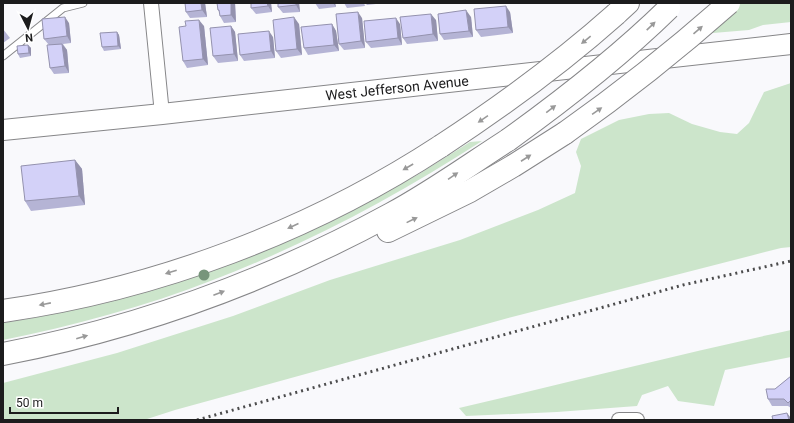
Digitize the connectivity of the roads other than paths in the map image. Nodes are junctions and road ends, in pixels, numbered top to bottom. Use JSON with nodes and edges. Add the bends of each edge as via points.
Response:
{"nodes":[{"id":1,"x":83,"y":3,"type":"edge"},
{"id":2,"x":151,"y":3,"type":"edge"},
{"id":3,"x":729,"y":3,"type":"edge"},
{"id":4,"x":672,"y":6,"type":"edge"},
{"id":5,"x":623,"y":7,"type":"edge"},
{"id":6,"x":791,"y":44,"type":"edge"},
{"id":7,"x":3,"y":56,"type":"edge"},
{"id":8,"x":162,"y":114,"type":"junction"},
{"id":9,"x":4,"y":128,"type":"edge"},
{"id":10,"x":283,"y":267,"type":"junction"},
{"id":11,"x":3,"y":311,"type":"edge"},
{"id":12,"x":3,"y":354,"type":"edge"},
{"id":13,"x":619,"y":420,"type":"edge"},
{"id":14,"x":637,"y":420,"type":"edge"}],
"edges":[{"from":1,"to":7,"type":"lane","via":[[63,8]]},
{"from":2,"to":8,"type":"street"},
{"from":10,"to":3,"type":"highway","one_way":true,"bridge":true,"via":[[372,238],[470,191],[513,166],[606,105]]},
{"from":10,"to":4,"type":"highway","one_way":true,"bridge":true,"via":[[392,214],[508,140],[587,82]]},
{"from":5,"to":11,"type":"highway","one_way":true,"bridge":true,"via":[[531,84],[441,146],[344,203],[269,237],[159,276],[66,300]]},
{"from":6,"to":8,"type":"street","name":"West Jefferson Avenue"},
{"from":8,"to":9,"type":"street","name":"West Jefferson Avenue"},
{"from":12,"to":10,"type":"highway","one_way":true,"via":[[74,339],[165,312]]},
{"from":13,"to":14,"type":"street"}]}
